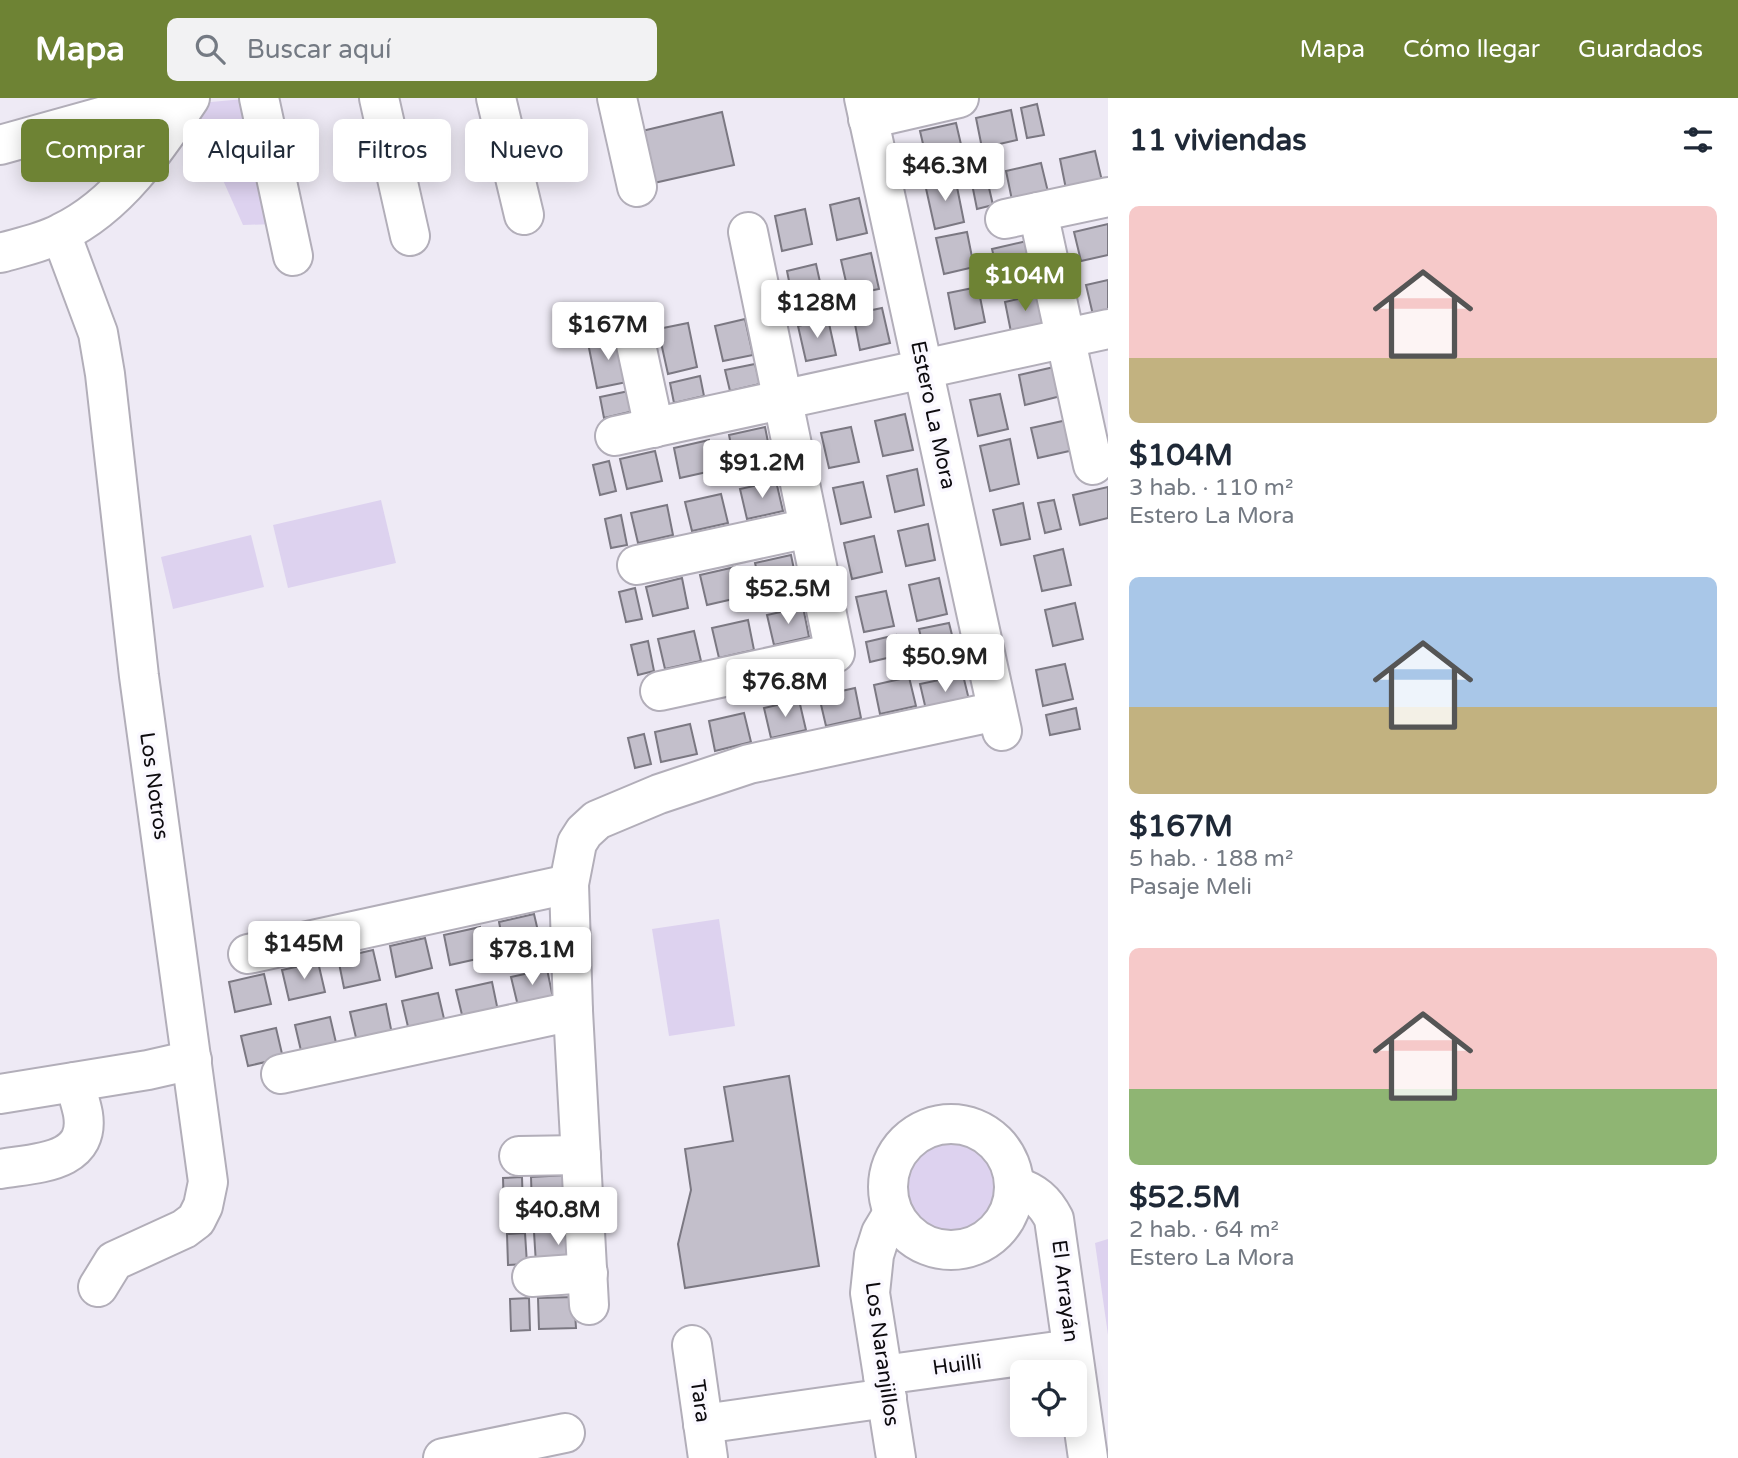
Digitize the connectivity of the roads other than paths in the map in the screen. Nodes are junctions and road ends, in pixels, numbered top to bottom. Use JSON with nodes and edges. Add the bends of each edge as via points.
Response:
{"nodes":[{"id":1,"x":169,"y":98,"type":"edge"},
{"id":2,"x":190,"y":98,"type":"edge"},
{"id":3,"x":259,"y":98,"type":"edge"},
{"id":4,"x":379,"y":98,"type":"edge"},
{"id":5,"x":496,"y":98,"type":"edge"},
{"id":6,"x":617,"y":98,"type":"edge"},
{"id":7,"x":959,"y":98,"type":"edge"},
{"id":8,"x":866,"y":108,"type":"edge"},
{"id":9,"x":0,"y":145,"type":"edge"},
{"id":10,"x":637,"y":187,"type":"dead end"},
{"id":11,"x":1108,"y":197,"type":"edge"},
{"id":12,"x":524,"y":215,"type":"dead end"},
{"id":13,"x":748,"y":232,"type":"dead end"},
{"id":14,"x":61,"y":233,"type":"junction"},
{"id":15,"x":410,"y":236,"type":"dead end"},
{"id":16,"x":0,"y":253,"type":"edge"},
{"id":17,"x":293,"y":256,"type":"dead end"},
{"id":18,"x":1108,"y":330,"type":"edge"},
{"id":19,"x":1065,"y":339,"type":"junction"},
{"id":20,"x":635,"y":340,"type":"dead end"},
{"id":21,"x":923,"y":369,"type":"junction"},
{"id":22,"x":782,"y":400,"type":"junction"},
{"id":23,"x":654,"y":428,"type":"junction"},
{"id":24,"x":615,"y":436,"type":"dead end"},
{"id":25,"x":1087,"y":466,"type":"edge"},
{"id":26,"x":809,"y":527,"type":"junction"},
{"id":27,"x":637,"y":565,"type":"dead end"},
{"id":28,"x":660,"y":691,"type":"dead end"},
{"id":29,"x":569,"y":884,"type":"junction"},
{"id":30,"x":248,"y":954,"type":"dead end"},
{"id":31,"x":573,"y":1011,"type":"junction"},
{"id":32,"x":192,"y":1060,"type":"junction"},
{"id":33,"x":281,"y":1074,"type":"dead end"},
{"id":34,"x":75,"y":1082,"type":"junction"},
{"id":35,"x":0,"y":1094,"type":"edge"},
{"id":36,"x":581,"y":1155,"type":"junction"},
{"id":37,"x":519,"y":1156,"type":"dead end"},
{"id":38,"x":0,"y":1169,"type":"edge"},
{"id":39,"x":1015,"y":1186,"type":"junction"},
{"id":40,"x":893,"y":1213,"type":"junction"},
{"id":41,"x":532,"y":1277,"type":"dead end"},
{"id":42,"x":98,"y":1287,"type":"dead end"},
{"id":43,"x":692,"y":1345,"type":"dead end"},
{"id":44,"x":1072,"y":1349,"type":"junction"},
{"id":45,"x":885,"y":1387,"type":"junction"},
{"id":46,"x":565,"y":1434,"type":"edge"},
{"id":47,"x":706,"y":1441,"type":"edge"},
{"id":48,"x":443,"y":1458,"type":"edge"},
{"id":49,"x":896,"y":1458,"type":"edge"},
{"id":50,"x":1088,"y":1458,"type":"edge"}],
"edges":[{"from":1,"to":9,"type":"street"},
{"from":2,"to":14,"type":"street","via":[[131,176],[98,210]]},
{"from":3,"to":17,"type":"street"},
{"from":4,"to":15,"type":"street"},
{"from":5,"to":12,"type":"street"},
{"from":6,"to":10,"type":"street"},
{"from":7,"to":8,"type":"street"},
{"from":8,"to":21,"type":"street","name":"Estero La Mora"},
{"from":11,"to":19,"type":"street","via":[[1022,216]]},
{"from":13,"to":22,"type":"street"},
{"from":14,"to":16,"type":"street"},
{"from":14,"to":32,"type":"street","name":"Los Notros","via":[[98,333],[105,374],[139,676]]},
{"from":18,"to":19,"type":"street"},
{"from":19,"to":21,"type":"street"},
{"from":19,"to":25,"type":"street"},
{"from":20,"to":23,"type":"street"},
{"from":21,"to":22,"type":"street"},
{"from":21,"to":29,"type":"street","name":"Estero La Mora","via":[[1000,721],[749,764],[659,794],[597,820],[584,832]]},
{"from":22,"to":23,"type":"street"},
{"from":22,"to":26,"type":"street"},
{"from":23,"to":24,"type":"street"},
{"from":26,"to":27,"type":"street"},
{"from":26,"to":28,"type":"street","via":[[835,653]]},
{"from":29,"to":30,"type":"street"},
{"from":29,"to":31,"type":"street"},
{"from":31,"to":33,"type":"street"},
{"from":31,"to":36,"type":"street"},
{"from":32,"to":34,"type":"street"},
{"from":32,"to":42,"type":"street","name":"Los Notros","via":[[208,1182],[203,1206],[196,1220],[184,1229],[114,1261]]},
{"from":34,"to":35,"type":"street"},
{"from":34,"to":38,"type":"street","via":[[83,1116],[77,1146],[57,1159]]},
{"from":36,"to":37,"type":"street"},
{"from":36,"to":41,"type":"street","via":[[588,1289]]},
{"from":39,"to":40,"type":"street","via":[[1013,1204],[995,1234],[964,1250],[947,1251],[914,1239]]},
{"from":39,"to":40,"type":"street","via":[[1005,1154],[987,1135],[964,1125],[929,1127],[901,1147],[892,1162],[888,1196]]},
{"from":39,"to":44,"type":"street","name":"El Arrayán","via":[[1038,1196],[1054,1219]]},
{"from":40,"to":45,"type":"street","name":"Los Naranjillos","via":[[881,1233],[870,1293]]},
{"from":43,"to":47,"type":"street","name":"Tara"},
{"from":44,"to":45,"type":"street","name":"Huilli"},
{"from":44,"to":50,"type":"street","name":"El Arrayán"},
{"from":45,"to":47,"type":"street","name":"Huilli"},
{"from":45,"to":49,"type":"street","name":"Los Naranjillos"},
{"from":46,"to":48,"type":"street"}]}
